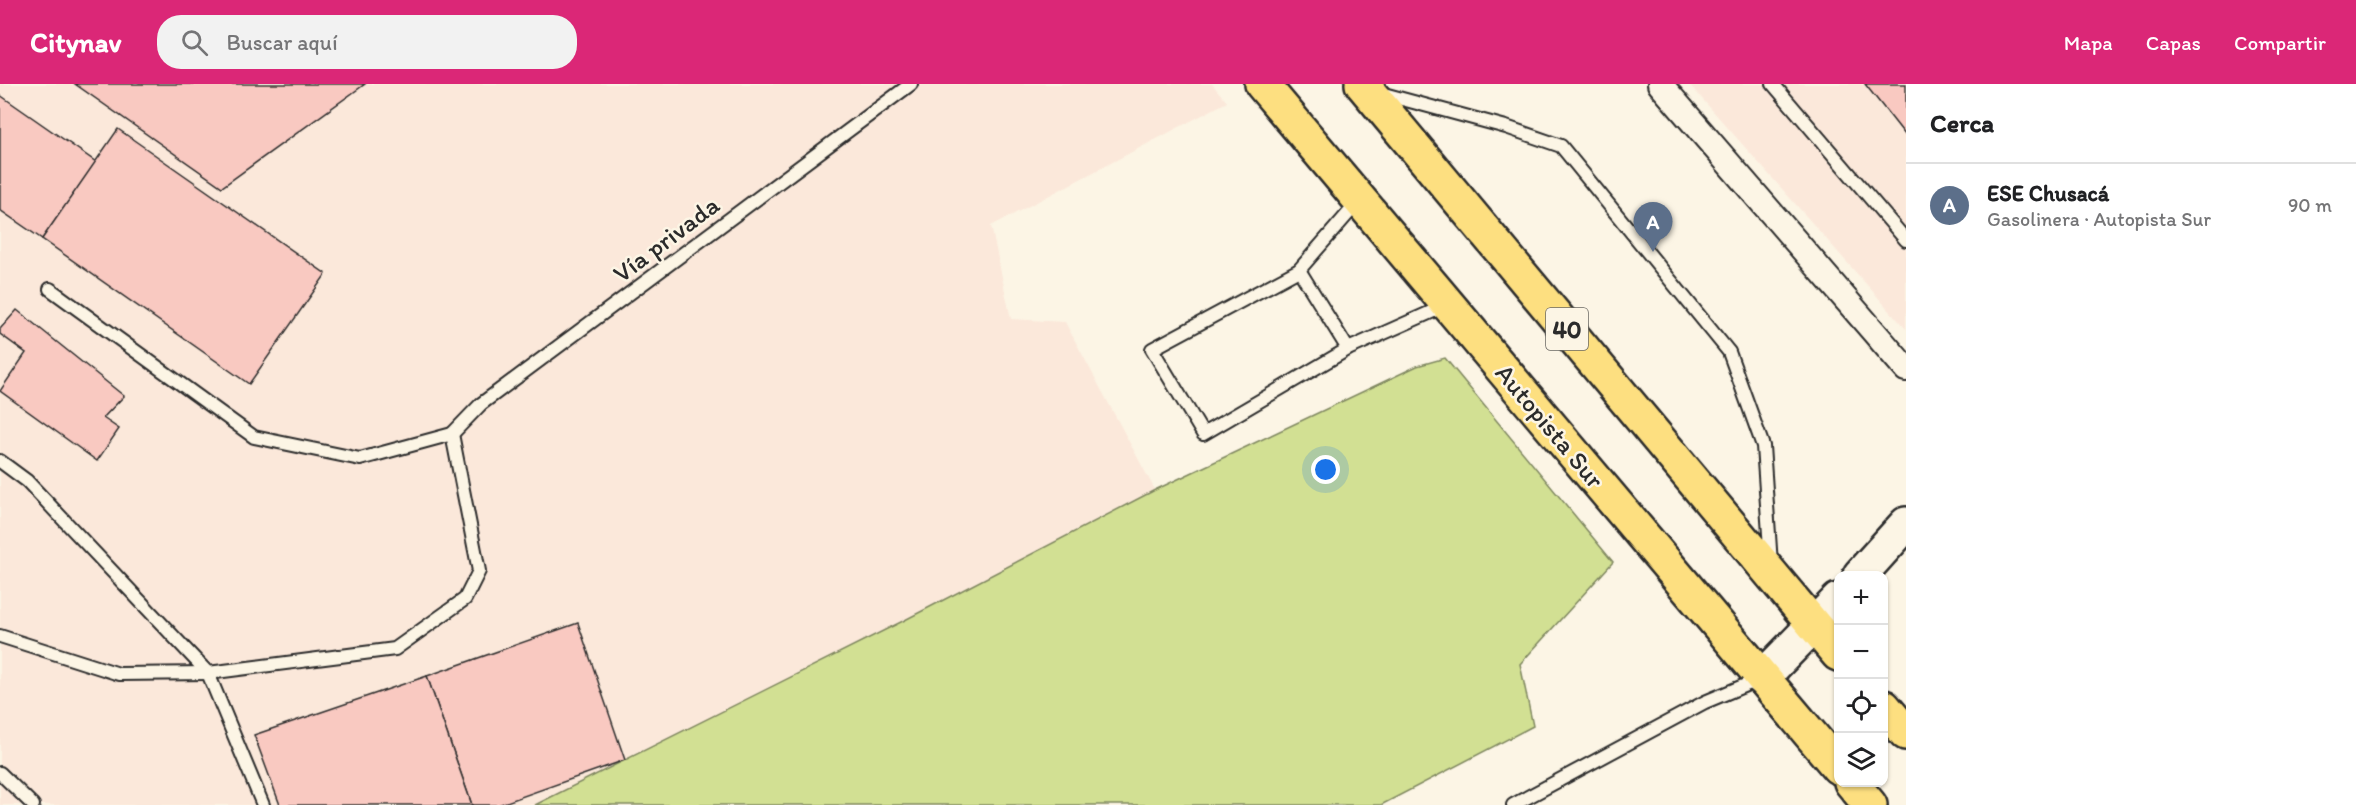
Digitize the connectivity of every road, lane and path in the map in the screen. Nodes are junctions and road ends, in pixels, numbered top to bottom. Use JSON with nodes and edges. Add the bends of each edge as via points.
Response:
{"nodes":[{"id":1,"x":911,"y":84,"type":"edge"},
{"id":2,"x":1262,"y":84,"type":"edge"},
{"id":3,"x":1660,"y":84,"type":"edge"},
{"id":4,"x":1773,"y":84,"type":"edge"},
{"id":5,"x":1364,"y":86,"type":"edge"},
{"id":6,"x":1360,"y":200,"type":"junction"},
{"id":7,"x":1906,"y":240,"type":"edge"},
{"id":8,"x":1299,"y":270,"type":"junction"},
{"id":9,"x":50,"y":289,"type":"dead end"},
{"id":10,"x":1448,"y":305,"type":"junction"},
{"id":11,"x":1348,"y":349,"type":"junction"},
{"id":12,"x":1906,"y":369,"type":"edge"},
{"id":13,"x":452,"y":434,"type":"junction"},
{"id":14,"x":0,"y":461,"type":"edge"},
{"id":15,"x":1906,"y":524,"type":"edge"},
{"id":16,"x":1864,"y":571,"type":"edge"},
{"id":17,"x":1772,"y":574,"type":"junction"},
{"id":18,"x":1834,"y":606,"type":"edge"},
{"id":19,"x":1815,"y":627,"type":"junction"},
{"id":20,"x":0,"y":636,"type":"edge"},
{"id":21,"x":1834,"y":648,"type":"edge"},
{"id":22,"x":208,"y":673,"type":"junction"},
{"id":23,"x":1762,"y":678,"type":"junction"},
{"id":24,"x":1888,"y":712,"type":"edge"},
{"id":25,"x":1906,"y":733,"type":"edge"},
{"id":26,"x":1834,"y":761,"type":"edge"},
{"id":27,"x":0,"y":774,"type":"edge"},
{"id":28,"x":1854,"y":787,"type":"edge"},
{"id":29,"x":33,"y":805,"type":"edge"},
{"id":30,"x":263,"y":805,"type":"edge"},
{"id":31,"x":1513,"y":805,"type":"edge"},
{"id":32,"x":1870,"y":805,"type":"edge"}],
"edges":[{"from":1,"to":13,"type":"lane","name":"Vía privada","via":[[481,404]]},
{"from":2,"to":6,"type":"highway","name":"Autopista Sur"},
{"from":3,"to":12,"type":"street"},
{"from":4,"to":7,"type":"lane"},
{"from":5,"to":17,"type":"highway","number":"40"},
{"from":5,"to":17,"type":"lane","via":[[1562,146],[1729,351],[1763,446]]},
{"from":6,"to":8,"type":"lane"},
{"from":6,"to":10,"type":"highway","name":"Autopista Sur"},
{"from":8,"to":11,"type":"lane"},
{"from":8,"to":11,"type":"lane","via":[[1152,349],[1203,434]]},
{"from":9,"to":13,"type":"lane","via":[[254,437],[360,459]]},
{"from":10,"to":11,"type":"lane"},
{"from":10,"to":23,"type":"highway","name":"Autopista Sur"},
{"from":13,"to":22,"type":"lane","via":[[479,571],[465,600],[395,649]]},
{"from":14,"to":22,"type":"lane","via":[[27,481]]},
{"from":15,"to":16,"type":"main road"},
{"from":17,"to":19,"type":"highway","number":"40"},
{"from":18,"to":19,"type":"main road"},
{"from":19,"to":21,"type":"highway","number":"40"},
{"from":19,"to":23,"type":"main road"},
{"from":20,"to":22,"type":"lane","via":[[119,674]]},
{"from":22,"to":30,"type":"lane"},
{"from":23,"to":26,"type":"highway","name":"Autopista Sur"},
{"from":23,"to":31,"type":"lane","via":[[1705,702]]},
{"from":24,"to":25,"type":"highway"},
{"from":27,"to":29,"type":"lane"},
{"from":28,"to":32,"type":"highway"}]}
